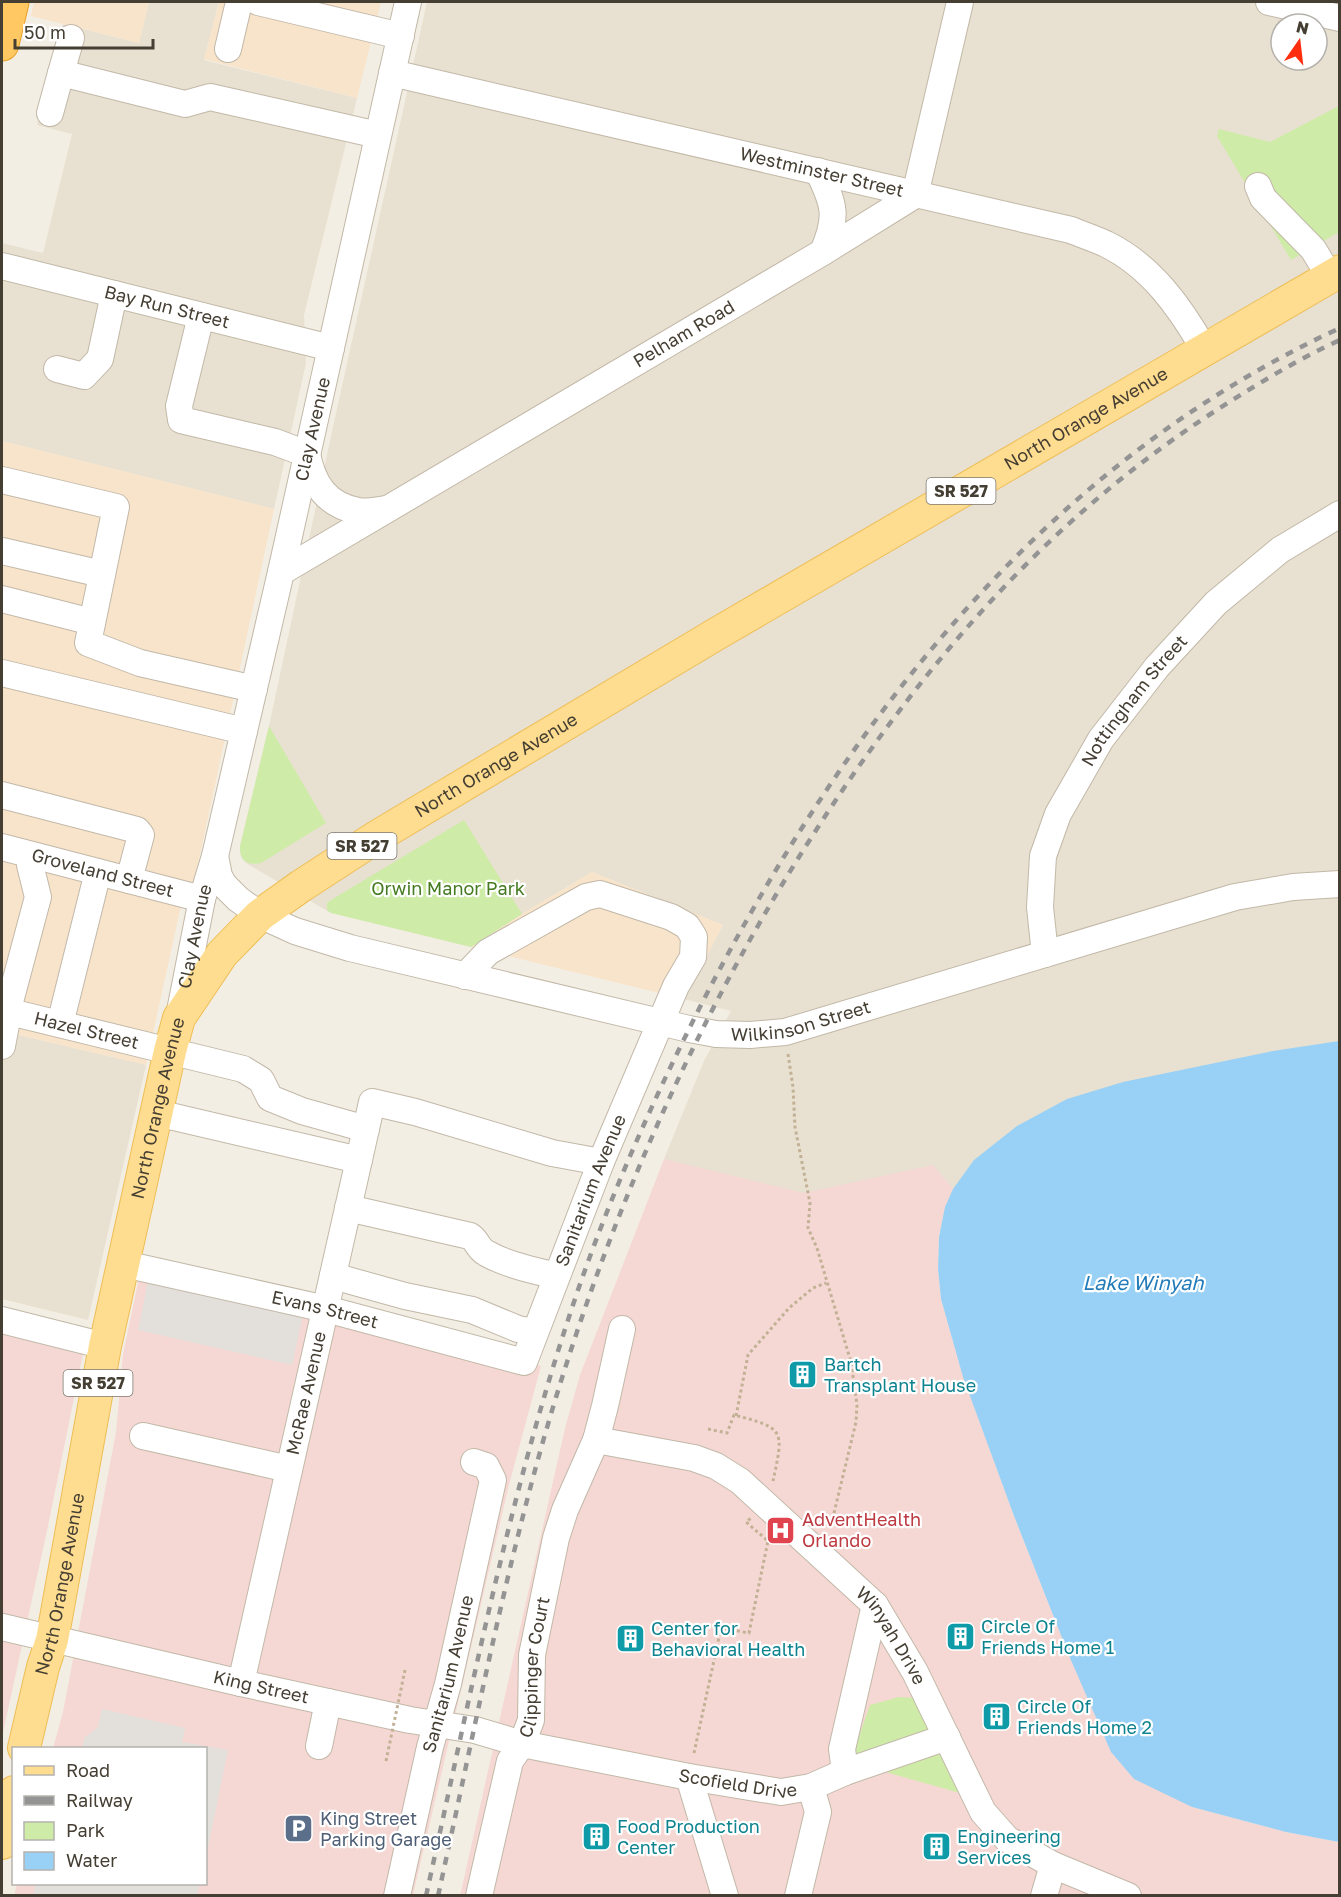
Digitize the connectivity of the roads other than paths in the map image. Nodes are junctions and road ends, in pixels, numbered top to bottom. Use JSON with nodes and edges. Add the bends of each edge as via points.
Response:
{"nodes":[{"id":1,"x":12,"y":2,"type":"edge"},
{"id":2,"x":239,"y":2,"type":"edge"},
{"id":3,"x":258,"y":2,"type":"edge"},
{"id":4,"x":408,"y":2,"type":"edge"},
{"id":5,"x":960,"y":2,"type":"edge"},
{"id":6,"x":1269,"y":2,"type":"edge"},
{"id":7,"x":1340,"y":18,"type":"edge"},
{"id":8,"x":400,"y":36,"type":"junction"},
{"id":9,"x":71,"y":38,"type":"dead end"},
{"id":10,"x":2,"y":44,"type":"edge"},
{"id":11,"x":228,"y":49,"type":"dead end"},
{"id":12,"x":61,"y":73,"type":"junction"},
{"id":13,"x":392,"y":73,"type":"junction"},
{"id":14,"x":50,"y":113,"type":"dead end"},
{"id":15,"x":378,"y":135,"type":"junction"},
{"id":16,"x":818,"y":171,"type":"junction"},
{"id":17,"x":1258,"y":186,"type":"dead end"},
{"id":18,"x":915,"y":195,"type":"junction"},
{"id":19,"x":823,"y":252,"type":"junction"},
{"id":20,"x":2,"y":266,"type":"edge"},
{"id":21,"x":1335,"y":274,"type":"edge"},
{"id":22,"x":114,"y":294,"type":"junction"},
{"id":23,"x":201,"y":316,"type":"junction"},
{"id":24,"x":331,"y":348,"type":"junction"},
{"id":25,"x":1204,"y":350,"type":"junction"},
{"id":26,"x":57,"y":369,"type":"dead end"},
{"id":27,"x":307,"y":454,"type":"junction"},
{"id":28,"x":2,"y":480,"type":"edge"},
{"id":29,"x":387,"y":509,"type":"junction"},
{"id":30,"x":1340,"y":514,"type":"edge"},
{"id":31,"x":2,"y":550,"type":"edge"},
{"id":32,"x":281,"y":572,"type":"junction"},
{"id":33,"x":102,"y":574,"type":"junction"},
{"id":34,"x":2,"y":599,"type":"edge"},
{"id":35,"x":92,"y":622,"type":"junction"},
{"id":36,"x":2,"y":673,"type":"edge"},
{"id":37,"x":254,"y":689,"type":"junction"},
{"id":38,"x":244,"y":731,"type":"junction"},
{"id":39,"x":2,"y":795,"type":"edge"},
{"id":40,"x":2,"y":847,"type":"edge"},
{"id":41,"x":31,"y":855,"type":"junction"},
{"id":42,"x":216,"y":856,"type":"junction"},
{"id":43,"x":98,"y":872,"type":"junction"},
{"id":44,"x":129,"y":880,"type":"junction"},
{"id":45,"x":1340,"y":884,"type":"edge"},
{"id":46,"x":202,"y":899,"type":"junction"},
{"id":47,"x":260,"y":915,"type":"junction"},
{"id":48,"x":1045,"y":954,"type":"junction"},
{"id":49,"x":465,"y":976,"type":"junction"},
{"id":50,"x":5,"y":1011,"type":"edge"},
{"id":51,"x":179,"y":1018,"type":"junction"},
{"id":52,"x":660,"y":1023,"type":"junction"},
{"id":53,"x":60,"y":1024,"type":"junction"},
{"id":54,"x":2,"y":1046,"type":"edge"},
{"id":55,"x":170,"y":1051,"type":"junction"},
{"id":56,"x":157,"y":1113,"type":"junction"},
{"id":57,"x":366,"y":1129,"type":"junction"},
{"id":58,"x":359,"y":1160,"type":"junction"},
{"id":59,"x":601,"y":1162,"type":"junction"},
{"id":60,"x":348,"y":1208,"type":"junction"},
{"id":61,"x":124,"y":1264,"type":"junction"},
{"id":62,"x":333,"y":1276,"type":"junction"},
{"id":63,"x":556,"y":1276,"type":"junction"},
{"id":64,"x":326,"y":1309,"type":"junction"},
{"id":65,"x":2,"y":1320,"type":"edge"},
{"id":66,"x":622,"y":1329,"type":"dead end"},
{"id":67,"x":534,"y":1332,"type":"junction"},
{"id":68,"x":105,"y":1346,"type":"junction"},
{"id":69,"x":524,"y":1362,"type":"joint"},
{"id":70,"x":144,"y":1436,"type":"dead end"},
{"id":71,"x":596,"y":1440,"type":"junction"},
{"id":72,"x":474,"y":1462,"type":"dead end"},
{"id":73,"x":290,"y":1469,"type":"junction"},
{"id":74,"x":875,"y":1605,"type":"junction"},
{"id":75,"x":2,"y":1626,"type":"edge"},
{"id":76,"x":52,"y":1640,"type":"junction"},
{"id":77,"x":241,"y":1683,"type":"junction"},
{"id":78,"x":328,"y":1702,"type":"junction"},
{"id":79,"x":437,"y":1723,"type":"junction"},
{"id":80,"x":946,"y":1737,"type":"junction"},
{"id":81,"x":522,"y":1744,"type":"junction"},
{"id":82,"x":319,"y":1746,"type":"dead end"},
{"id":83,"x":24,"y":1747,"type":"edge"},
{"id":84,"x":691,"y":1765,"type":"junction"},
{"id":85,"x":845,"y":1772,"type":"junction"},
{"id":86,"x":811,"y":1787,"type":"junction"},
{"id":87,"x":12,"y":1800,"type":"edge"},
{"id":88,"x":2,"y":1843,"type":"edge"},
{"id":89,"x":1053,"y":1865,"type":"junction"},
{"id":90,"x":398,"y":1896,"type":"edge"},
{"id":91,"x":479,"y":1896,"type":"edge"},
{"id":92,"x":725,"y":1896,"type":"edge"},
{"id":93,"x":798,"y":1896,"type":"edge"},
{"id":94,"x":1044,"y":1896,"type":"edge"},
{"id":95,"x":1128,"y":1896,"type":"edge"}],
"edges":[{"from":1,"to":10,"type":"highway"},
{"from":2,"to":11,"type":"street"},
{"from":3,"to":8,"type":"street"},
{"from":4,"to":8,"type":"street","name":"Clay Avenue"},
{"from":5,"to":18,"type":"street"},
{"from":6,"to":7,"type":"street"},
{"from":8,"to":13,"type":"street","name":"Clay Avenue"},
{"from":9,"to":12,"type":"street"},
{"from":12,"to":14,"type":"street"},
{"from":12,"to":15,"type":"street","via":[[185,104],[210,97]]},
{"from":13,"to":15,"type":"street","name":"Clay Avenue"},
{"from":13,"to":16,"type":"street","name":"Westminster Street"},
{"from":15,"to":24,"type":"street","name":"Clay Avenue"},
{"from":16,"to":18,"type":"street","name":"Westminster Street"},
{"from":16,"to":19,"type":"street","via":[[834,211]]},
{"from":17,"to":21,"type":"street","via":[[1263,198]]},
{"from":18,"to":19,"type":"street","name":"Pelham Road"},
{"from":18,"to":25,"type":"street","name":"Westminster Street","via":[[1071,230],[1108,245],[1145,270],[1171,297]]},
{"from":19,"to":29,"type":"street","name":"Pelham Road"},
{"from":20,"to":22,"type":"street","name":"Bay Run Street"},
{"from":21,"to":25,"type":"main road","name":"North Orange Avenue","number":"SR 527"},
{"from":22,"to":23,"type":"street","name":"Bay Run Street"},
{"from":22,"to":26,"type":"street","via":[[100,359],[84,376]]},
{"from":23,"to":24,"type":"street","name":"Bay Run Street"},
{"from":23,"to":27,"type":"street","via":[[179,406],[181,420]]},
{"from":24,"to":27,"type":"street","name":"Clay Avenue"},
{"from":25,"to":47,"type":"main road","name":"North Orange Avenue","number":"SR 527","via":[[388,830]]},
{"from":27,"to":29,"type":"street","via":[[318,486],[339,505],[360,512]]},
{"from":27,"to":32,"type":"street","name":"Clay Avenue"},
{"from":28,"to":33,"type":"street","via":[[116,507]]},
{"from":29,"to":32,"type":"street","name":"Pelham Road"},
{"from":30,"to":48,"type":"street","name":"Nottingham Street","via":[[1280,550],[1216,603],[1157,667],[1101,739],[1058,814],[1043,856],[1040,907]]},
{"from":31,"to":33,"type":"street"},
{"from":32,"to":37,"type":"street","name":"Clay Avenue"},
{"from":33,"to":35,"type":"street"},
{"from":34,"to":35,"type":"street"},
{"from":35,"to":37,"type":"street","via":[[88,643],[140,663]]},
{"from":36,"to":38,"type":"street"},
{"from":37,"to":38,"type":"street","name":"Clay Avenue"},
{"from":38,"to":42,"type":"street","name":"Clay Avenue"},
{"from":39,"to":44,"type":"street","via":[[137,830],[141,835]]},
{"from":40,"to":41,"type":"street","name":"Groveland Street"},
{"from":41,"to":43,"type":"street","name":"Groveland Street"},
{"from":41,"to":50,"type":"street","via":[[38,897]]},
{"from":42,"to":46,"type":"street","name":"Clay Avenue"},
{"from":42,"to":47,"type":"street","name":"Clay Avenue","via":[[224,885]]},
{"from":43,"to":44,"type":"street","name":"Groveland Street"},
{"from":43,"to":53,"type":"street"},
{"from":44,"to":46,"type":"street","name":"Groveland Street"},
{"from":45,"to":48,"type":"street","name":"Wilkinson Street","via":[[1235,897]]},
{"from":46,"to":51,"type":"street","name":"Clay Avenue"},
{"from":47,"to":49,"type":"street","name":"Wilkinson Street","via":[[350,948]]},
{"from":47,"to":51,"type":"main road","name":"North Orange Avenue","number":"SR 527","via":[[222,954]]},
{"from":48,"to":52,"type":"street","name":"Wilkinson Street","via":[[785,1032],[716,1034]]},
{"from":49,"to":52,"type":"street","name":"Wilkinson Street"},
{"from":49,"to":52,"type":"street","name":"Sanitarium Avenue","via":[[488,952],[586,897],[600,894],[671,917],[687,926],[694,938],[693,957]]},
{"from":50,"to":53,"type":"street","name":"Hazel Street"},
{"from":50,"to":54,"type":"street"},
{"from":51,"to":55,"type":"main road","name":"North Orange Avenue","number":"SR 527"},
{"from":52,"to":59,"type":"street","name":"Sanitarium Avenue"},
{"from":53,"to":55,"type":"street","name":"Hazel Street"},
{"from":55,"to":56,"type":"main road","name":"North Orange Avenue","number":"SR 527"},
{"from":55,"to":57,"type":"street","name":"Hazel Street","via":[[243,1069],[261,1080],[270,1098]]},
{"from":56,"to":58,"type":"street"},
{"from":56,"to":61,"type":"main road","name":"North Orange Avenue","number":"SR 527"},
{"from":57,"to":58,"type":"street","name":"McRae Avenue"},
{"from":57,"to":59,"type":"street","name":"McRae Avenue","via":[[372,1102],[531,1148]]},
{"from":58,"to":60,"type":"street","name":"McRae Avenue"},
{"from":59,"to":63,"type":"street","name":"Sanitarium Avenue"},
{"from":60,"to":62,"type":"street","name":"McRae Avenue"},
{"from":60,"to":63,"type":"street","via":[[470,1236],[484,1252]]},
{"from":61,"to":64,"type":"street","name":"Evans Street"},
{"from":61,"to":68,"type":"main road","name":"North Orange Avenue","number":"SR 527"},
{"from":62,"to":64,"type":"street","name":"McRae Avenue"},
{"from":62,"to":67,"type":"street","via":[[472,1310]]},
{"from":63,"to":67,"type":"street","name":"Sanitarium Avenue"},
{"from":64,"to":69,"type":"street","name":"Evans Street"},
{"from":64,"to":73,"type":"street","name":"McRae Avenue"},
{"from":65,"to":68,"type":"street"},
{"from":66,"to":71,"type":"street","name":"Clippinger Court"},
{"from":67,"to":69,"type":"street","name":"Sanitarium Avenue"},
{"from":68,"to":76,"type":"main road","name":"North Orange Avenue","number":"SR 527"},
{"from":70,"to":73,"type":"street"},
{"from":71,"to":74,"type":"street","name":"Winyah Drive","via":[[717,1466],[740,1481]]},
{"from":71,"to":81,"type":"street","name":"Clippinger Court","via":[[556,1538],[532,1654],[531,1720]]},
{"from":72,"to":79,"type":"street","name":"Sanitarium Avenue","via":[[486,1466],[493,1480]]},
{"from":73,"to":77,"type":"street","name":"McRae Avenue"},
{"from":74,"to":80,"type":"street","name":"Winyah Drive","via":[[915,1672]]},
{"from":74,"to":85,"type":"street","via":[[842,1749]]},
{"from":75,"to":76,"type":"street","name":"King Street"},
{"from":76,"to":77,"type":"street","name":"King Street"},
{"from":76,"to":83,"type":"main road","name":"North Orange Avenue","number":"SR 527"},
{"from":77,"to":78,"type":"street","name":"King Street"},
{"from":78,"to":79,"type":"street","name":"King Street"},
{"from":78,"to":82,"type":"street"},
{"from":79,"to":81,"type":"street","name":"King Street"},
{"from":79,"to":90,"type":"street","name":"Sanitarium Avenue"},
{"from":80,"to":85,"type":"street","name":"Scofield Drive"},
{"from":80,"to":89,"type":"street","name":"Winyah Drive","via":[[983,1812],[1007,1839]]},
{"from":81,"to":84,"type":"street","name":"Scofield Drive"},
{"from":81,"to":91,"type":"street","name":"Clippinger Court","via":[[510,1761]]},
{"from":84,"to":86,"type":"street","name":"Scofield Drive","via":[[781,1792]]},
{"from":84,"to":92,"type":"street"},
{"from":85,"to":86,"type":"street","name":"Scofield Drive"},
{"from":86,"to":93,"type":"street","via":[[818,1812]]},
{"from":87,"to":88,"type":"main road"},
{"from":89,"to":94,"type":"street"},
{"from":89,"to":95,"type":"street","name":"Winyah Drive"}]}
